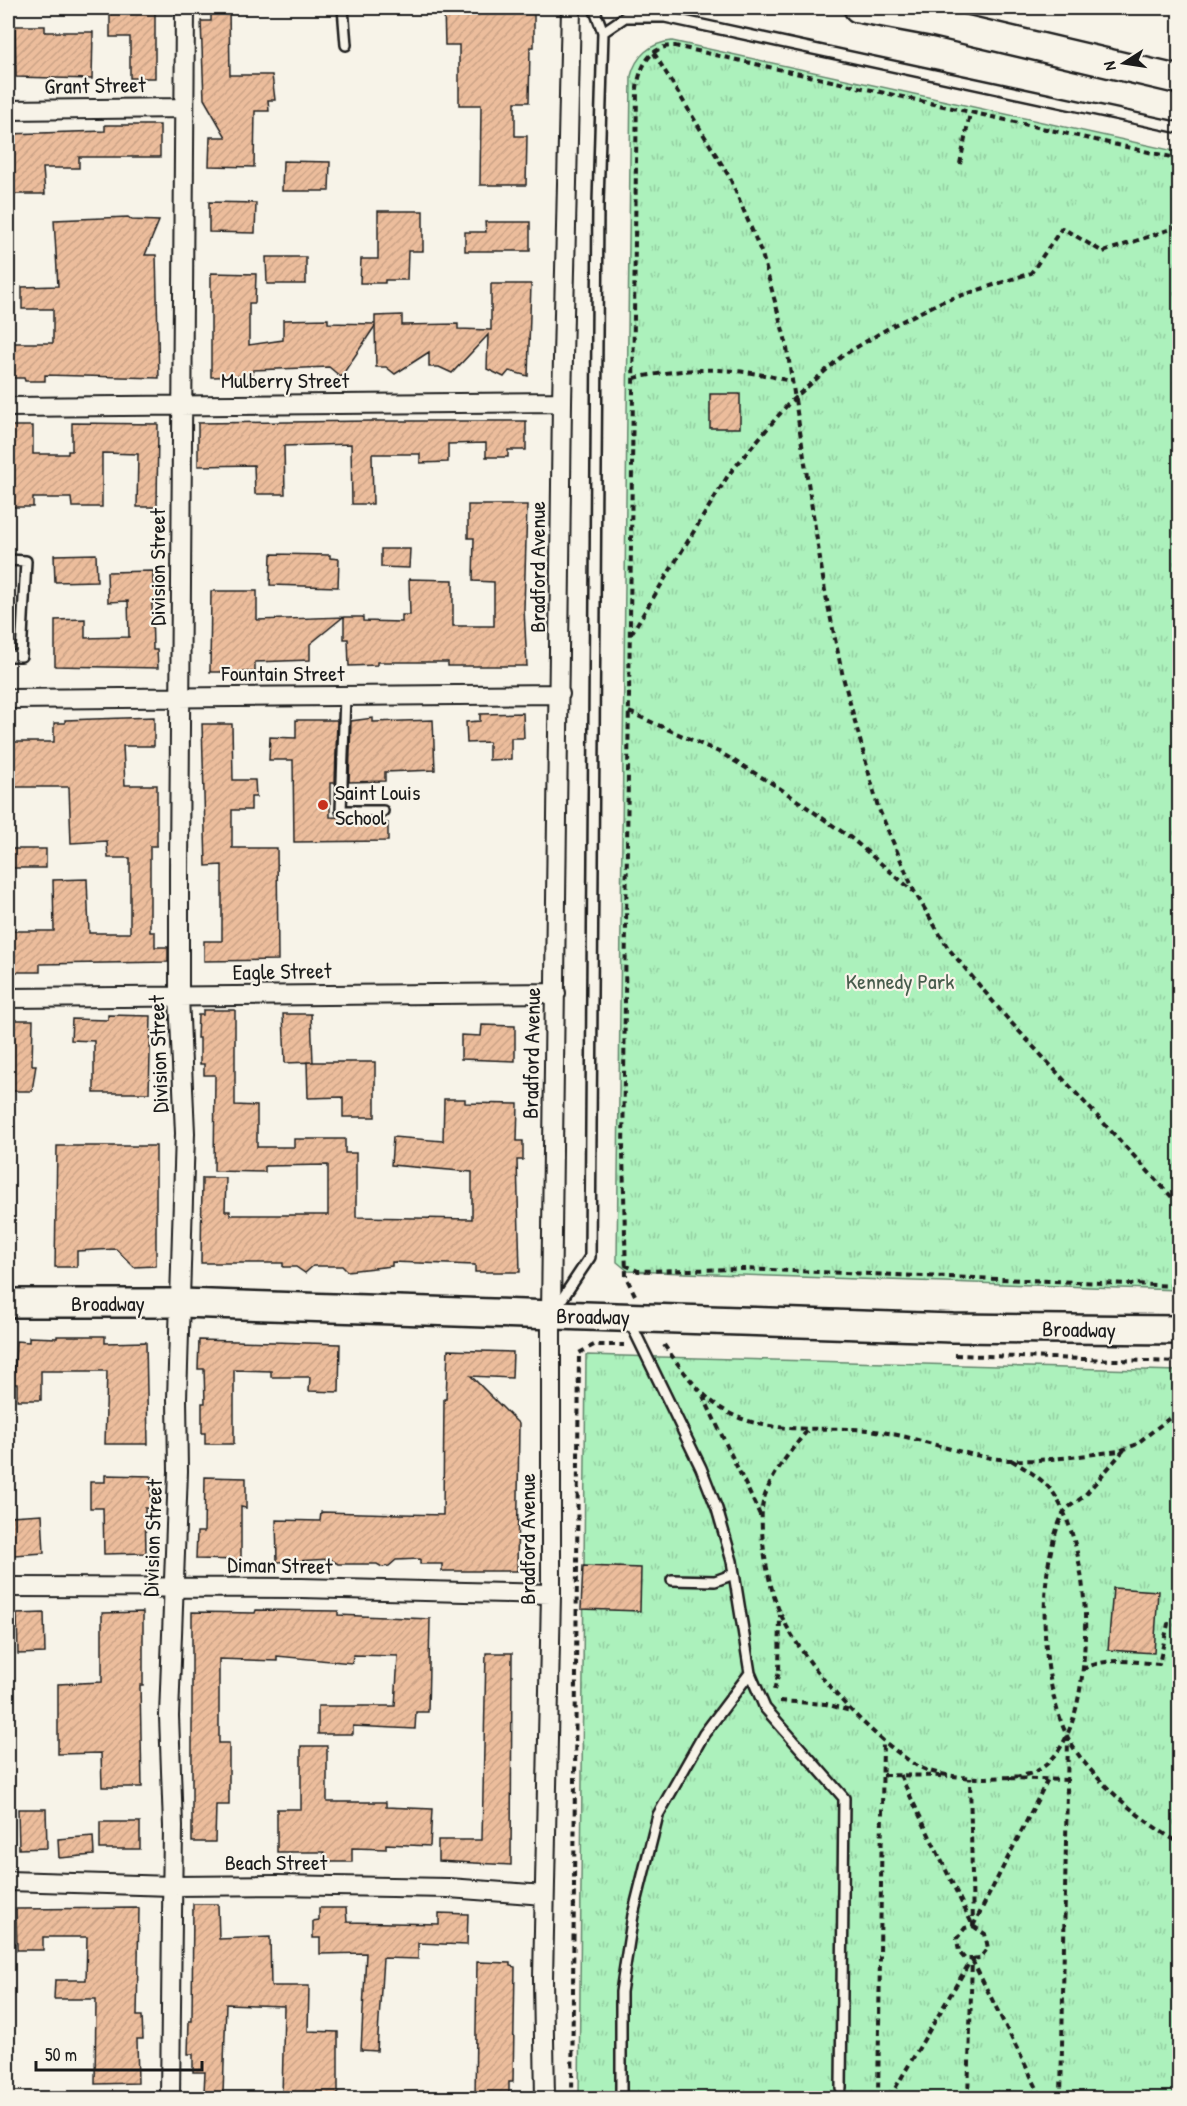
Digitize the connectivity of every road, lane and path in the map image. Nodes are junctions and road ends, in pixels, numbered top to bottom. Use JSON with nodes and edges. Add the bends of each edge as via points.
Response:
{"nodes":[{"id":1,"x":185,"y":8,"type":"edge"},
{"id":2,"x":343,"y":8,"type":"edge"},
{"id":3,"x":571,"y":8,"type":"edge"},
{"id":4,"x":594,"y":8,"type":"edge"},
{"id":5,"x":858,"y":8,"type":"edge"},
{"id":6,"x":933,"y":15,"type":"edge"},
{"id":7,"x":603,"y":32,"type":"junction"},
{"id":8,"x":345,"y":45,"type":"dead end"},
{"id":9,"x":654,"y":53,"type":"junction"},
{"id":10,"x":1179,"y":80,"type":"edge"},
{"id":11,"x":183,"y":108,"type":"junction"},
{"id":12,"x":8,"y":110,"type":"edge"},
{"id":13,"x":970,"y":113,"type":"junction"},
{"id":14,"x":1179,"y":128,"type":"edge"},
{"id":15,"x":1179,"y":159,"type":"edge"},
{"id":16,"x":960,"y":164,"type":"dead end"},
{"id":17,"x":1179,"y":226,"type":"edge"},
{"id":18,"x":634,"y":378,"type":"junction"},
{"id":19,"x":793,"y":382,"type":"junction"},
{"id":20,"x":795,"y":397,"type":"junction"},
{"id":21,"x":562,"y":402,"type":"junction"},
{"id":22,"x":183,"y":405,"type":"junction"},
{"id":23,"x":8,"y":407,"type":"edge"},
{"id":24,"x":8,"y":560,"type":"edge"},
{"id":25,"x":631,"y":635,"type":"junction"},
{"id":26,"x":8,"y":656,"type":"edge"},
{"id":27,"x":560,"y":694,"type":"junction"},
{"id":28,"x":345,"y":696,"type":"junction"},
{"id":29,"x":182,"y":697,"type":"junction"},
{"id":30,"x":8,"y":699,"type":"edge"},
{"id":31,"x":629,"y":712,"type":"junction"},
{"id":32,"x":383,"y":811,"type":"dead end"},
{"id":33,"x":914,"y":891,"type":"junction"},
{"id":34,"x":556,"y":993,"type":"junction"},
{"id":35,"x":180,"y":996,"type":"junction"},
{"id":36,"x":8,"y":998,"type":"edge"},
{"id":37,"x":1179,"y":1206,"type":"edge"},
{"id":38,"x":625,"y":1265,"type":"junction"},
{"id":39,"x":1179,"y":1286,"type":"edge"},
{"id":40,"x":181,"y":1302,"type":"junction"},
{"id":41,"x":8,"y":1303,"type":"edge"},
{"id":42,"x":551,"y":1315,"type":"junction"},
{"id":43,"x":638,"y":1317,"type":"junction"},
{"id":44,"x":1179,"y":1330,"type":"edge"},
{"id":45,"x":640,"y":1345,"type":"junction"},
{"id":46,"x":664,"y":1345,"type":"junction"},
{"id":47,"x":702,"y":1396,"type":"junction"},
{"id":48,"x":1179,"y":1410,"type":"edge"},
{"id":49,"x":807,"y":1431,"type":"junction"},
{"id":50,"x":1126,"y":1448,"type":"junction"},
{"id":51,"x":1011,"y":1460,"type":"junction"},
{"id":52,"x":1063,"y":1513,"type":"junction"},
{"id":53,"x":763,"y":1523,"type":"junction"},
{"id":54,"x":734,"y":1574,"type":"junction"},
{"id":55,"x":672,"y":1580,"type":"dead end"},
{"id":56,"x":8,"y":1587,"type":"edge"},
{"id":57,"x":174,"y":1588,"type":"junction"},
{"id":58,"x":551,"y":1594,"type":"junction"},
{"id":59,"x":780,"y":1612,"type":"junction"},
{"id":60,"x":1179,"y":1625,"type":"edge"},
{"id":61,"x":1082,"y":1670,"type":"junction"},
{"id":62,"x":750,"y":1673,"type":"junction"},
{"id":63,"x":774,"y":1691,"type":"dead end"},
{"id":64,"x":780,"y":1701,"type":"dead end"},
{"id":65,"x":852,"y":1711,"type":"junction"},
{"id":66,"x":1068,"y":1738,"type":"junction"},
{"id":67,"x":883,"y":1740,"type":"junction"},
{"id":68,"x":883,"y":1775,"type":"junction"},
{"id":69,"x":900,"y":1775,"type":"junction"},
{"id":70,"x":964,"y":1777,"type":"junction"},
{"id":71,"x":970,"y":1778,"type":"junction"},
{"id":72,"x":985,"y":1778,"type":"junction"},
{"id":73,"x":1048,"y":1779,"type":"junction"},
{"id":74,"x":1067,"y":1780,"type":"junction"},
{"id":75,"x":1179,"y":1843,"type":"edge"},
{"id":76,"x":8,"y":1881,"type":"edge"},
{"id":77,"x":172,"y":1886,"type":"junction"},
{"id":78,"x":544,"y":1895,"type":"junction"},
{"id":79,"x":973,"y":1926,"type":"junction"},
{"id":80,"x":972,"y":1959,"type":"junction"},
{"id":81,"x":841,"y":2088,"type":"dead end"},
{"id":82,"x":890,"y":2097,"type":"edge"},
{"id":83,"x":170,"y":2098,"type":"edge"},
{"id":84,"x":545,"y":2098,"type":"edge"},
{"id":85,"x":572,"y":2098,"type":"edge"},
{"id":86,"x":621,"y":2098,"type":"edge"},
{"id":87,"x":878,"y":2098,"type":"edge"},
{"id":88,"x":968,"y":2098,"type":"edge"},
{"id":89,"x":1042,"y":2098,"type":"edge"},
{"id":90,"x":1061,"y":2098,"type":"edge"}],
"edges":[{"from":1,"to":11,"type":"street","name":"Division Street"},
{"from":2,"to":8,"type":"lane"},
{"from":3,"to":21,"type":"street","name":"Bradford Avenue"},
{"from":4,"to":7,"type":"lane"},
{"from":5,"to":6,"type":"main road"},
{"from":6,"to":10,"type":"main road"},
{"from":7,"to":14,"type":"lane","via":[[625,17],[665,17]]},
{"from":7,"to":42,"type":"lane","via":[[598,216],[591,1257]]},
{"from":9,"to":13,"type":"path","via":[[675,46]]},
{"from":9,"to":18,"type":"path","via":[[644,60],[637,88]]},
{"from":9,"to":19,"type":"path","via":[[710,141],[749,220],[786,342]]},
{"from":11,"to":12,"type":"street","name":"Grant Street"},
{"from":11,"to":22,"type":"street","name":"Division Street"},
{"from":13,"to":15,"type":"path"},
{"from":13,"to":16,"type":"path"},
{"from":17,"to":20,"type":"path","via":[[1103,252],[1062,228],[1031,273],[941,302],[892,326],[842,356]]},
{"from":18,"to":19,"type":"path","via":[[675,371],[729,369]]},
{"from":18,"to":25,"type":"path"},
{"from":19,"to":20,"type":"path"},
{"from":20,"to":25,"type":"path","via":[[729,474]]},
{"from":20,"to":33,"type":"path","via":[[825,591],[843,677],[878,807]]},
{"from":21,"to":22,"type":"street","name":"Mulberry Street"},
{"from":21,"to":27,"type":"street","name":"Bradford Avenue"},
{"from":22,"to":23,"type":"street","name":"Mulberry Street"},
{"from":22,"to":29,"type":"street","name":"Division Street"},
{"from":24,"to":26,"type":"lane","via":[[26,561],[21,656]]},
{"from":25,"to":31,"type":"path"},
{"from":27,"to":28,"type":"street","name":"Fountain Street"},
{"from":27,"to":34,"type":"street","name":"Bradford Avenue"},
{"from":28,"to":29,"type":"street","name":"Fountain Street"},
{"from":28,"to":32,"type":"lane","via":[[341,811]]},
{"from":29,"to":30,"type":"street","name":"Fountain Street"},
{"from":29,"to":35,"type":"street","name":"Division Street"},
{"from":31,"to":33,"type":"path","via":[[721,753],[778,787],[851,838]]},
{"from":31,"to":38,"type":"path"},
{"from":33,"to":37,"type":"path","via":[[948,948],[998,1009]]},
{"from":34,"to":35,"type":"street","name":"Eagle Street"},
{"from":34,"to":42,"type":"street","name":"Bradford Avenue"},
{"from":35,"to":36,"type":"street","name":"Eagle Street"},
{"from":35,"to":40,"type":"street","name":"Division Street","via":[[185,1133]]},
{"from":38,"to":39,"type":"path","via":[[638,1272],[741,1269]]},
{"from":38,"to":43,"type":"path"},
{"from":40,"to":41,"type":"main road","name":"Broadway"},
{"from":40,"to":42,"type":"main road","name":"Broadway"},
{"from":40,"to":57,"type":"street","name":"Division Street"},
{"from":42,"to":43,"type":"main road","name":"Broadway"},
{"from":42,"to":58,"type":"street","name":"Bradford Avenue"},
{"from":43,"to":44,"type":"main road","name":"Broadway","via":[[953,1328]]},
{"from":43,"to":45,"type":"lane"},
{"from":43,"to":46,"type":"path"},
{"from":45,"to":46,"type":"path"},
{"from":45,"to":54,"type":"lane","via":[[701,1468],[717,1509]]},
{"from":45,"to":85,"type":"path","via":[[594,1345],[579,1353]]},
{"from":46,"to":47,"type":"path"},
{"from":47,"to":49,"type":"path","via":[[734,1416]]},
{"from":47,"to":53,"type":"path"},
{"from":48,"to":50,"type":"path"},
{"from":49,"to":51,"type":"path","via":[[827,1427],[879,1431],[965,1453]]},
{"from":49,"to":53,"type":"path","via":[[786,1455],[774,1478],[762,1506]]},
{"from":50,"to":51,"type":"path"},
{"from":50,"to":52,"type":"path"},
{"from":51,"to":52,"type":"path","via":[[1056,1495]]},
{"from":52,"to":61,"type":"path","via":[[1083,1583]]},
{"from":52,"to":66,"type":"path","via":[[1049,1561],[1044,1628],[1049,1671]]},
{"from":53,"to":59,"type":"path","via":[[772,1588]]},
{"from":54,"to":55,"type":"lane","via":[[715,1581]]},
{"from":54,"to":62,"type":"lane"},
{"from":56,"to":57,"type":"street","name":"Diman Street"},
{"from":57,"to":58,"type":"street","name":"Diman Street"},
{"from":57,"to":77,"type":"street","name":"Division Street","via":[[169,1716]]},
{"from":58,"to":78,"type":"street","name":"Bradford Avenue"},
{"from":59,"to":63,"type":"path","via":[[779,1671]]},
{"from":59,"to":65,"type":"path","via":[[806,1654]]},
{"from":60,"to":61,"type":"path","via":[[1168,1624],[1159,1664],[1111,1660]]},
{"from":61,"to":66,"type":"path"},
{"from":62,"to":81,"type":"lane","via":[[765,1708],[844,1798]]},
{"from":62,"to":86,"type":"lane","via":[[704,1734],[658,1815],[633,1916],[621,1992]]},
{"from":64,"to":65,"type":"path","via":[[826,1704]]},
{"from":65,"to":67,"type":"path"},
{"from":66,"to":72,"type":"path","via":[[1050,1763],[1030,1774]]},
{"from":66,"to":74,"type":"path"},
{"from":66,"to":75,"type":"path","via":[[1084,1762],[1148,1824]]},
{"from":67,"to":68,"type":"path"},
{"from":67,"to":70,"type":"path","via":[[918,1766]]},
{"from":68,"to":69,"type":"path"},
{"from":68,"to":87,"type":"path"},
{"from":69,"to":70,"type":"path"},
{"from":69,"to":79,"type":"path"},
{"from":70,"to":71,"type":"path"},
{"from":70,"to":72,"type":"path"},
{"from":71,"to":72,"type":"path"},
{"from":71,"to":79,"type":"path"},
{"from":72,"to":73,"type":"path"},
{"from":73,"to":74,"type":"path"},
{"from":73,"to":79,"type":"path"},
{"from":74,"to":90,"type":"path"},
{"from":76,"to":77,"type":"street","name":"Beach Street"},
{"from":77,"to":78,"type":"street","name":"Beach Street","via":[[449,1888]]},
{"from":77,"to":83,"type":"street","name":"Division Street"},
{"from":78,"to":84,"type":"street","name":"Bradford Avenue"},
{"from":79,"to":80,"type":"path","via":[[985,1934],[987,1948],[980,1958]]},
{"from":79,"to":80,"type":"path","via":[[965,1928],[957,1938],[959,1952],[965,1959]]},
{"from":80,"to":82,"type":"path"},
{"from":80,"to":88,"type":"path"},
{"from":80,"to":89,"type":"path"},
{"from":82,"to":87,"type":"path"},
{"from":82,"to":88,"type":"path"},
{"from":88,"to":89,"type":"path"},
{"from":89,"to":90,"type":"path"}]}
